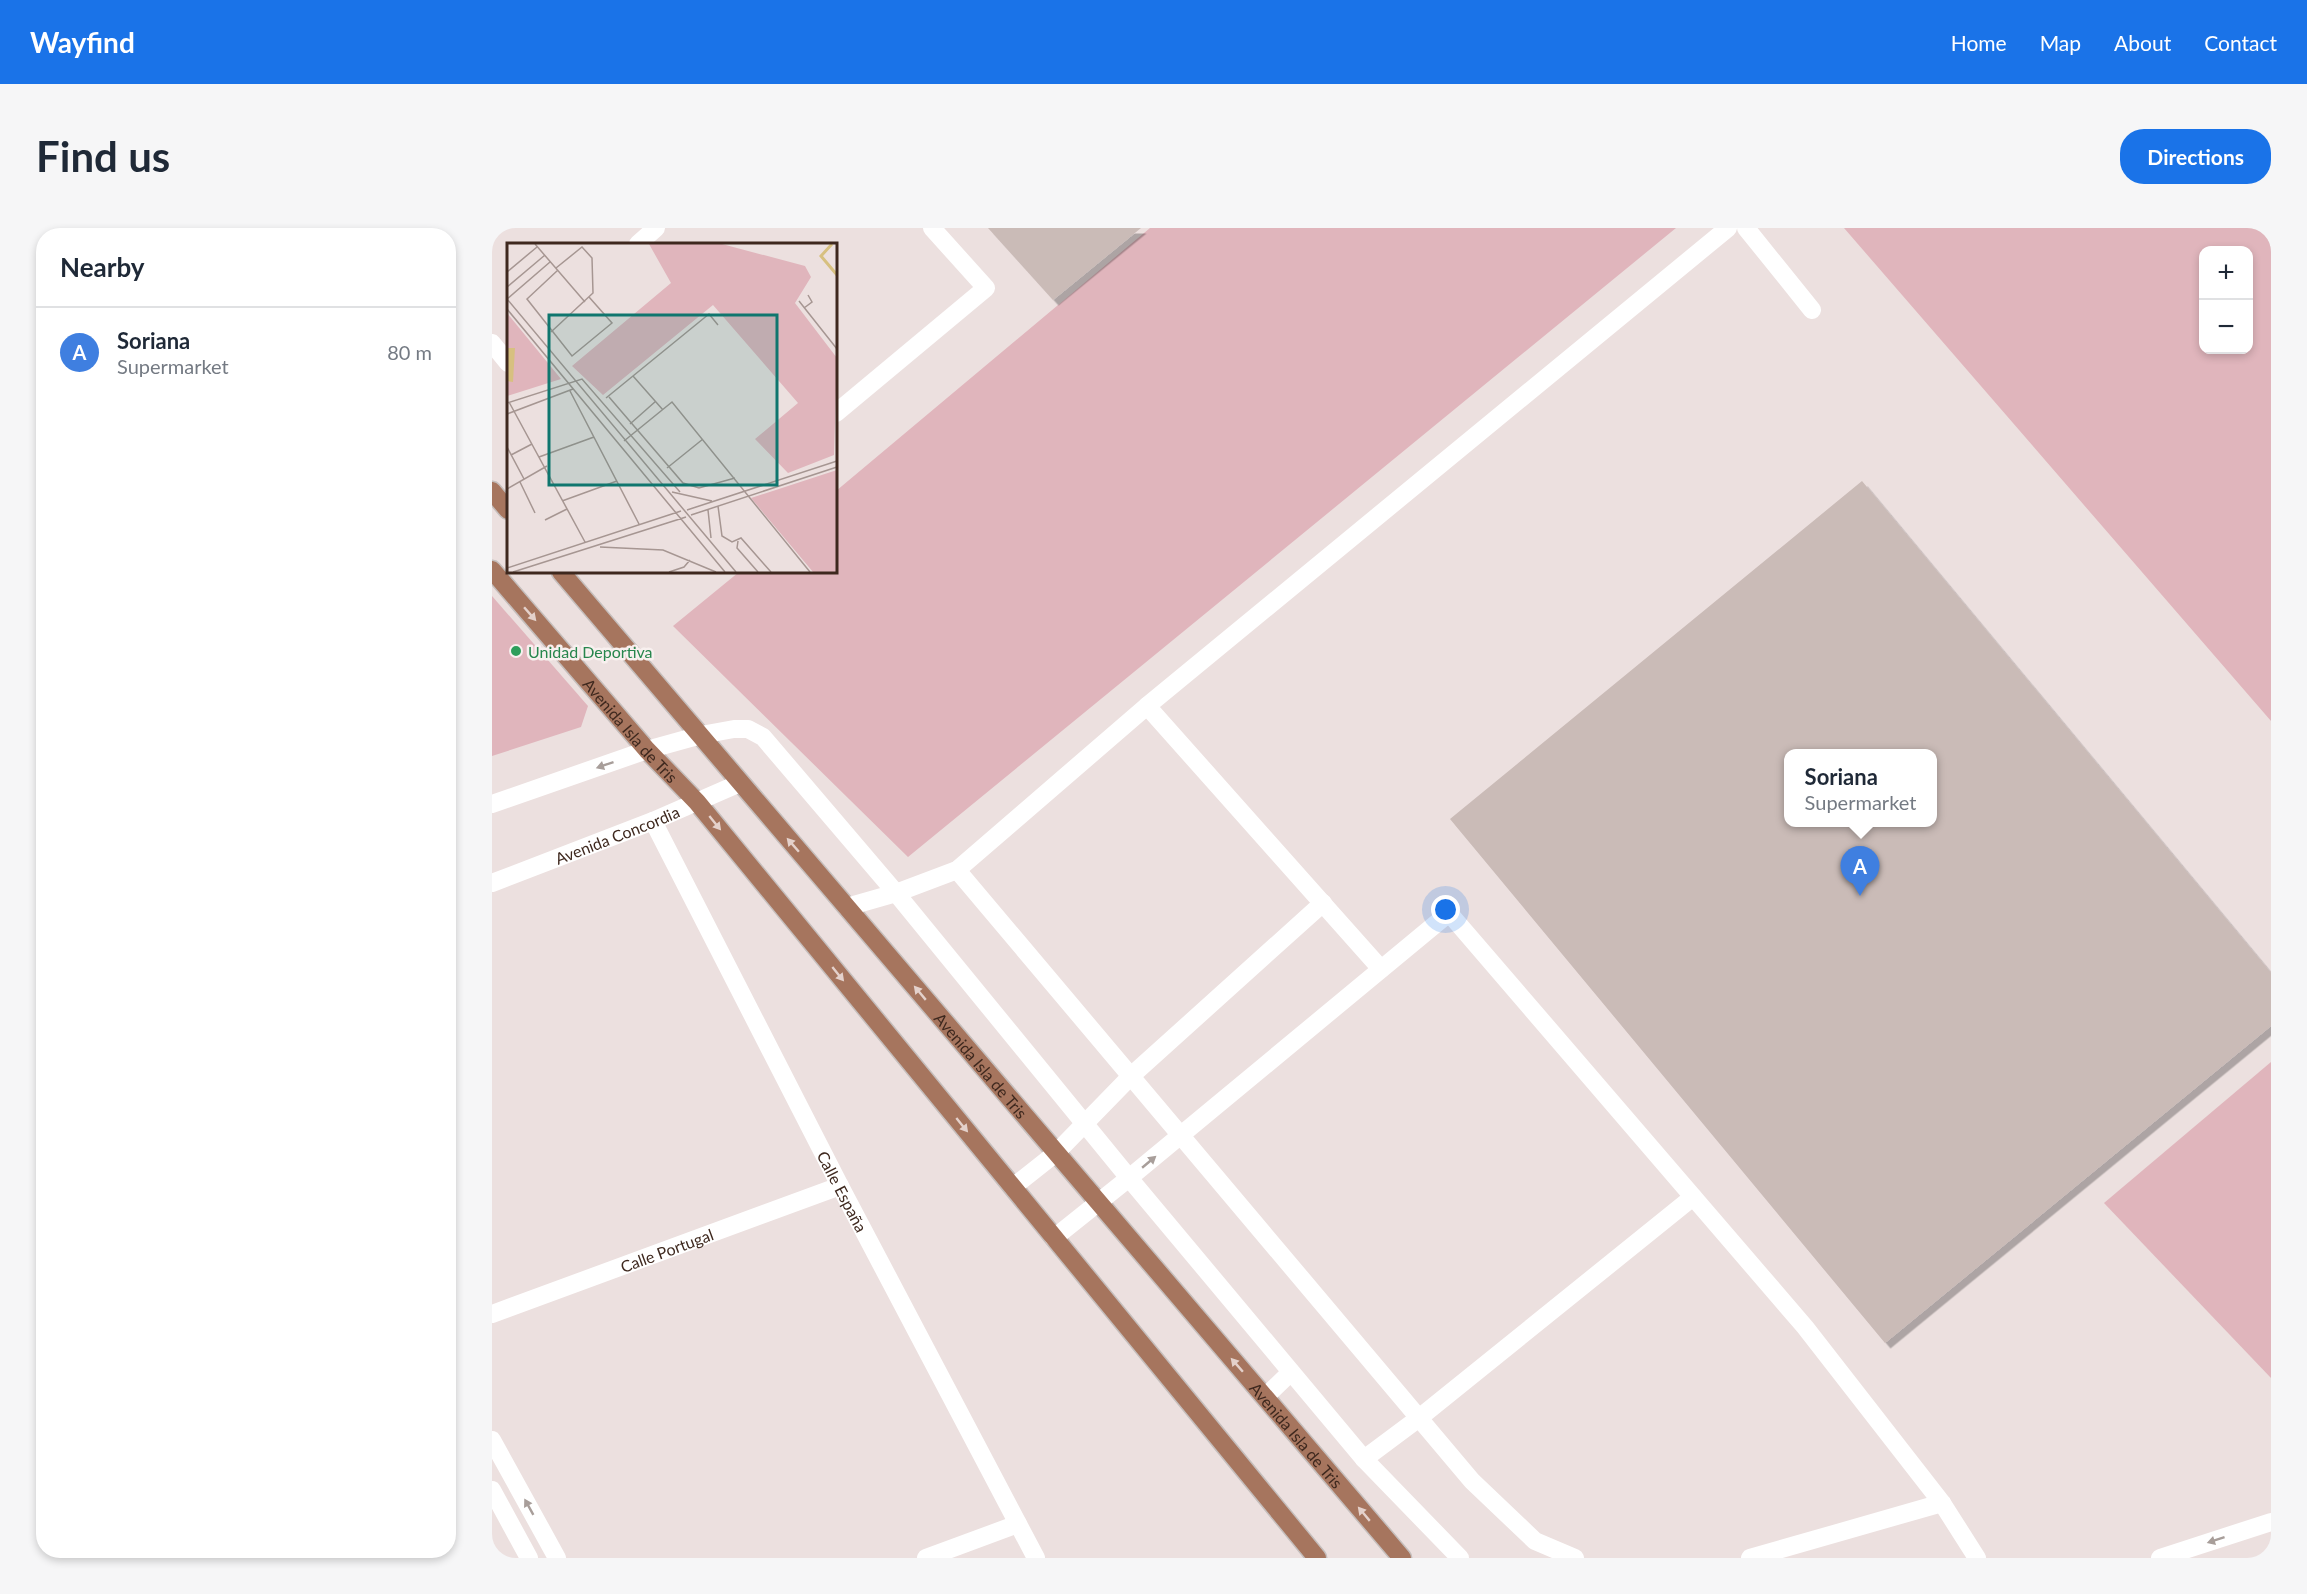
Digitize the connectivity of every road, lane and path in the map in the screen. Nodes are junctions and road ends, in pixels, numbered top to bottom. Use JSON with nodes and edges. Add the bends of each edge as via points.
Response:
{"nodes":[{"id":1,"x":656,"y":228,"type":"edge"},
{"id":2,"x":932,"y":228,"type":"edge"},
{"id":3,"x":1728,"y":228,"type":"edge"},
{"id":4,"x":1746,"y":228,"type":"edge"},
{"id":5,"x":639,"y":243,"type":"edge"},
{"id":6,"x":1812,"y":310,"type":"dead end"},
{"id":7,"x":492,"y":343,"type":"edge"},
{"id":8,"x":507,"y":360,"type":"edge"},
{"id":9,"x":837,"y":412,"type":"edge"},
{"id":10,"x":492,"y":491,"type":"edge"},
{"id":11,"x":507,"y":509,"type":"edge"},
{"id":12,"x":492,"y":570,"type":"edge"},
{"id":13,"x":562,"y":573,"type":"edge"},
{"id":14,"x":1148,"y":706,"type":"junction"},
{"id":15,"x":701,"y":735,"type":"junction"},
{"id":16,"x":647,"y":750,"type":"junction"},
{"id":17,"x":740,"y":783,"type":"junction"},
{"id":18,"x":697,"y":802,"type":"junction"},
{"id":19,"x":492,"y":804,"type":"edge"},
{"id":20,"x":652,"y":820,"type":"junction"},
{"id":21,"x":957,"y":870,"type":"junction"},
{"id":22,"x":492,"y":883,"type":"edge"},
{"id":23,"x":897,"y":892,"type":"junction"},
{"id":24,"x":1323,"y":903,"type":"junction"},
{"id":25,"x":847,"y":907,"type":"junction"},
{"id":26,"x":1381,"y":969,"type":"junction"},
{"id":27,"x":1131,"y":1076,"type":"junction"},
{"id":28,"x":1086,"y":1123,"type":"junction"},
{"id":29,"x":1180,"y":1136,"type":"junction"},
{"id":30,"x":1056,"y":1153,"type":"junction"},
{"id":31,"x":1129,"y":1178,"type":"junction"},
{"id":32,"x":840,"y":1186,"type":"junction"},
{"id":33,"x":1013,"y":1187,"type":"junction"},
{"id":34,"x":1693,"y":1197,"type":"junction"},
{"id":35,"x":1098,"y":1203,"type":"junction"},
{"id":36,"x":1054,"y":1238,"type":"junction"},
{"id":37,"x":492,"y":1314,"type":"edge"},
{"id":38,"x":1291,"y":1372,"type":"junction"},
{"id":39,"x":1264,"y":1397,"type":"junction"},
{"id":40,"x":1419,"y":1418,"type":"junction"},
{"id":41,"x":492,"y":1440,"type":"edge"},
{"id":42,"x":1364,"y":1459,"type":"junction"},
{"id":43,"x":492,"y":1490,"type":"edge"},
{"id":44,"x":1942,"y":1503,"type":"junction"},
{"id":45,"x":2271,"y":1522,"type":"edge"},
{"id":46,"x":1018,"y":1524,"type":"junction"},
{"id":47,"x":529,"y":1558,"type":"edge"},
{"id":48,"x":557,"y":1558,"type":"edge"},
{"id":49,"x":926,"y":1558,"type":"edge"},
{"id":50,"x":1036,"y":1558,"type":"edge"},
{"id":51,"x":1317,"y":1558,"type":"edge"},
{"id":52,"x":1402,"y":1558,"type":"edge"},
{"id":53,"x":1460,"y":1558,"type":"edge"},
{"id":54,"x":1575,"y":1558,"type":"edge"},
{"id":55,"x":1750,"y":1558,"type":"edge"},
{"id":56,"x":1977,"y":1558,"type":"edge"},
{"id":57,"x":2160,"y":1558,"type":"edge"}],
"edges":[{"from":1,"to":5,"type":"street"},
{"from":2,"to":9,"type":"street","via":[[986,288]]},
{"from":3,"to":14,"type":"street"},
{"from":4,"to":6,"type":"street"},
{"from":7,"to":8,"type":"street"},
{"from":10,"to":11,"type":"main road"},
{"from":12,"to":16,"type":"main road","name":"Avenida Isla de Tris","one_way":true},
{"from":13,"to":15,"type":"main road","name":"Avenida Isla de Tris"},
{"from":14,"to":21,"type":"street"},
{"from":14,"to":24,"type":"street"},
{"from":15,"to":16,"type":"street"},
{"from":15,"to":17,"type":"main road","name":"Avenida Isla de Tris"},
{"from":15,"to":23,"type":"street","via":[[748,729],[763,737]]},
{"from":16,"to":18,"type":"main road","name":"Avenida Isla de Tris"},
{"from":16,"to":19,"type":"street","one_way":true},
{"from":17,"to":18,"type":"street","name":"Avenida Concordia"},
{"from":25,"to":17,"type":"main road","name":"Avenida Isla de Tris","one_way":true},
{"from":18,"to":20,"type":"street","name":"Avenida Concordia"},
{"from":18,"to":33,"type":"main road","name":"Avenida Isla de Tris","one_way":true},
{"from":20,"to":22,"type":"street","name":"Avenida Concordia"},
{"from":20,"to":32,"type":"street","name":"Calle España"},
{"from":21,"to":23,"type":"street"},
{"from":21,"to":27,"type":"street"},
{"from":23,"to":25,"type":"street"},
{"from":23,"to":28,"type":"street"},
{"from":24,"to":26,"type":"street"},
{"from":24,"to":27,"type":"street"},
{"from":30,"to":25,"type":"main road","name":"Avenida Isla de Tris","one_way":true},
{"from":26,"to":29,"type":"street"},
{"from":26,"to":34,"type":"street","via":[[1449,913]]},
{"from":27,"to":28,"type":"street"},
{"from":27,"to":29,"type":"street"},
{"from":28,"to":30,"type":"street"},
{"from":28,"to":31,"type":"street"},
{"from":31,"to":29,"type":"street","one_way":true},
{"from":29,"to":40,"type":"street"},
{"from":30,"to":33,"type":"street"},
{"from":30,"to":35,"type":"main road","name":"Avenida Isla de Tris"},
{"from":31,"to":35,"type":"street"},
{"from":31,"to":38,"type":"street"},
{"from":32,"to":37,"type":"street","name":"Calle Portugal"},
{"from":32,"to":46,"type":"street","name":"Calle España"},
{"from":33,"to":36,"type":"main road","name":"Avenida Isla de Tris"},
{"from":34,"to":40,"type":"street"},
{"from":34,"to":44,"type":"street","via":[[1805,1327]]},
{"from":35,"to":36,"type":"street"},
{"from":39,"to":35,"type":"main road","name":"Avenida Isla de Tris","one_way":true},
{"from":36,"to":51,"type":"main road","name":"Avenida Isla de Tris"},
{"from":38,"to":39,"type":"street"},
{"from":38,"to":42,"type":"street"},
{"from":52,"to":39,"type":"main road","name":"Avenida Isla de Tris","one_way":true},
{"from":40,"to":42,"type":"street"},
{"from":40,"to":54,"type":"street","via":[[1472,1481],[1535,1541]]},
{"from":48,"to":41,"type":"street","one_way":true},
{"from":42,"to":53,"type":"street"},
{"from":43,"to":47,"type":"street"},
{"from":44,"to":55,"type":"street"},
{"from":44,"to":56,"type":"street"},
{"from":45,"to":57,"type":"street","one_way":true},
{"from":46,"to":49,"type":"street"},
{"from":46,"to":50,"type":"street","name":"Calle España"}]}
